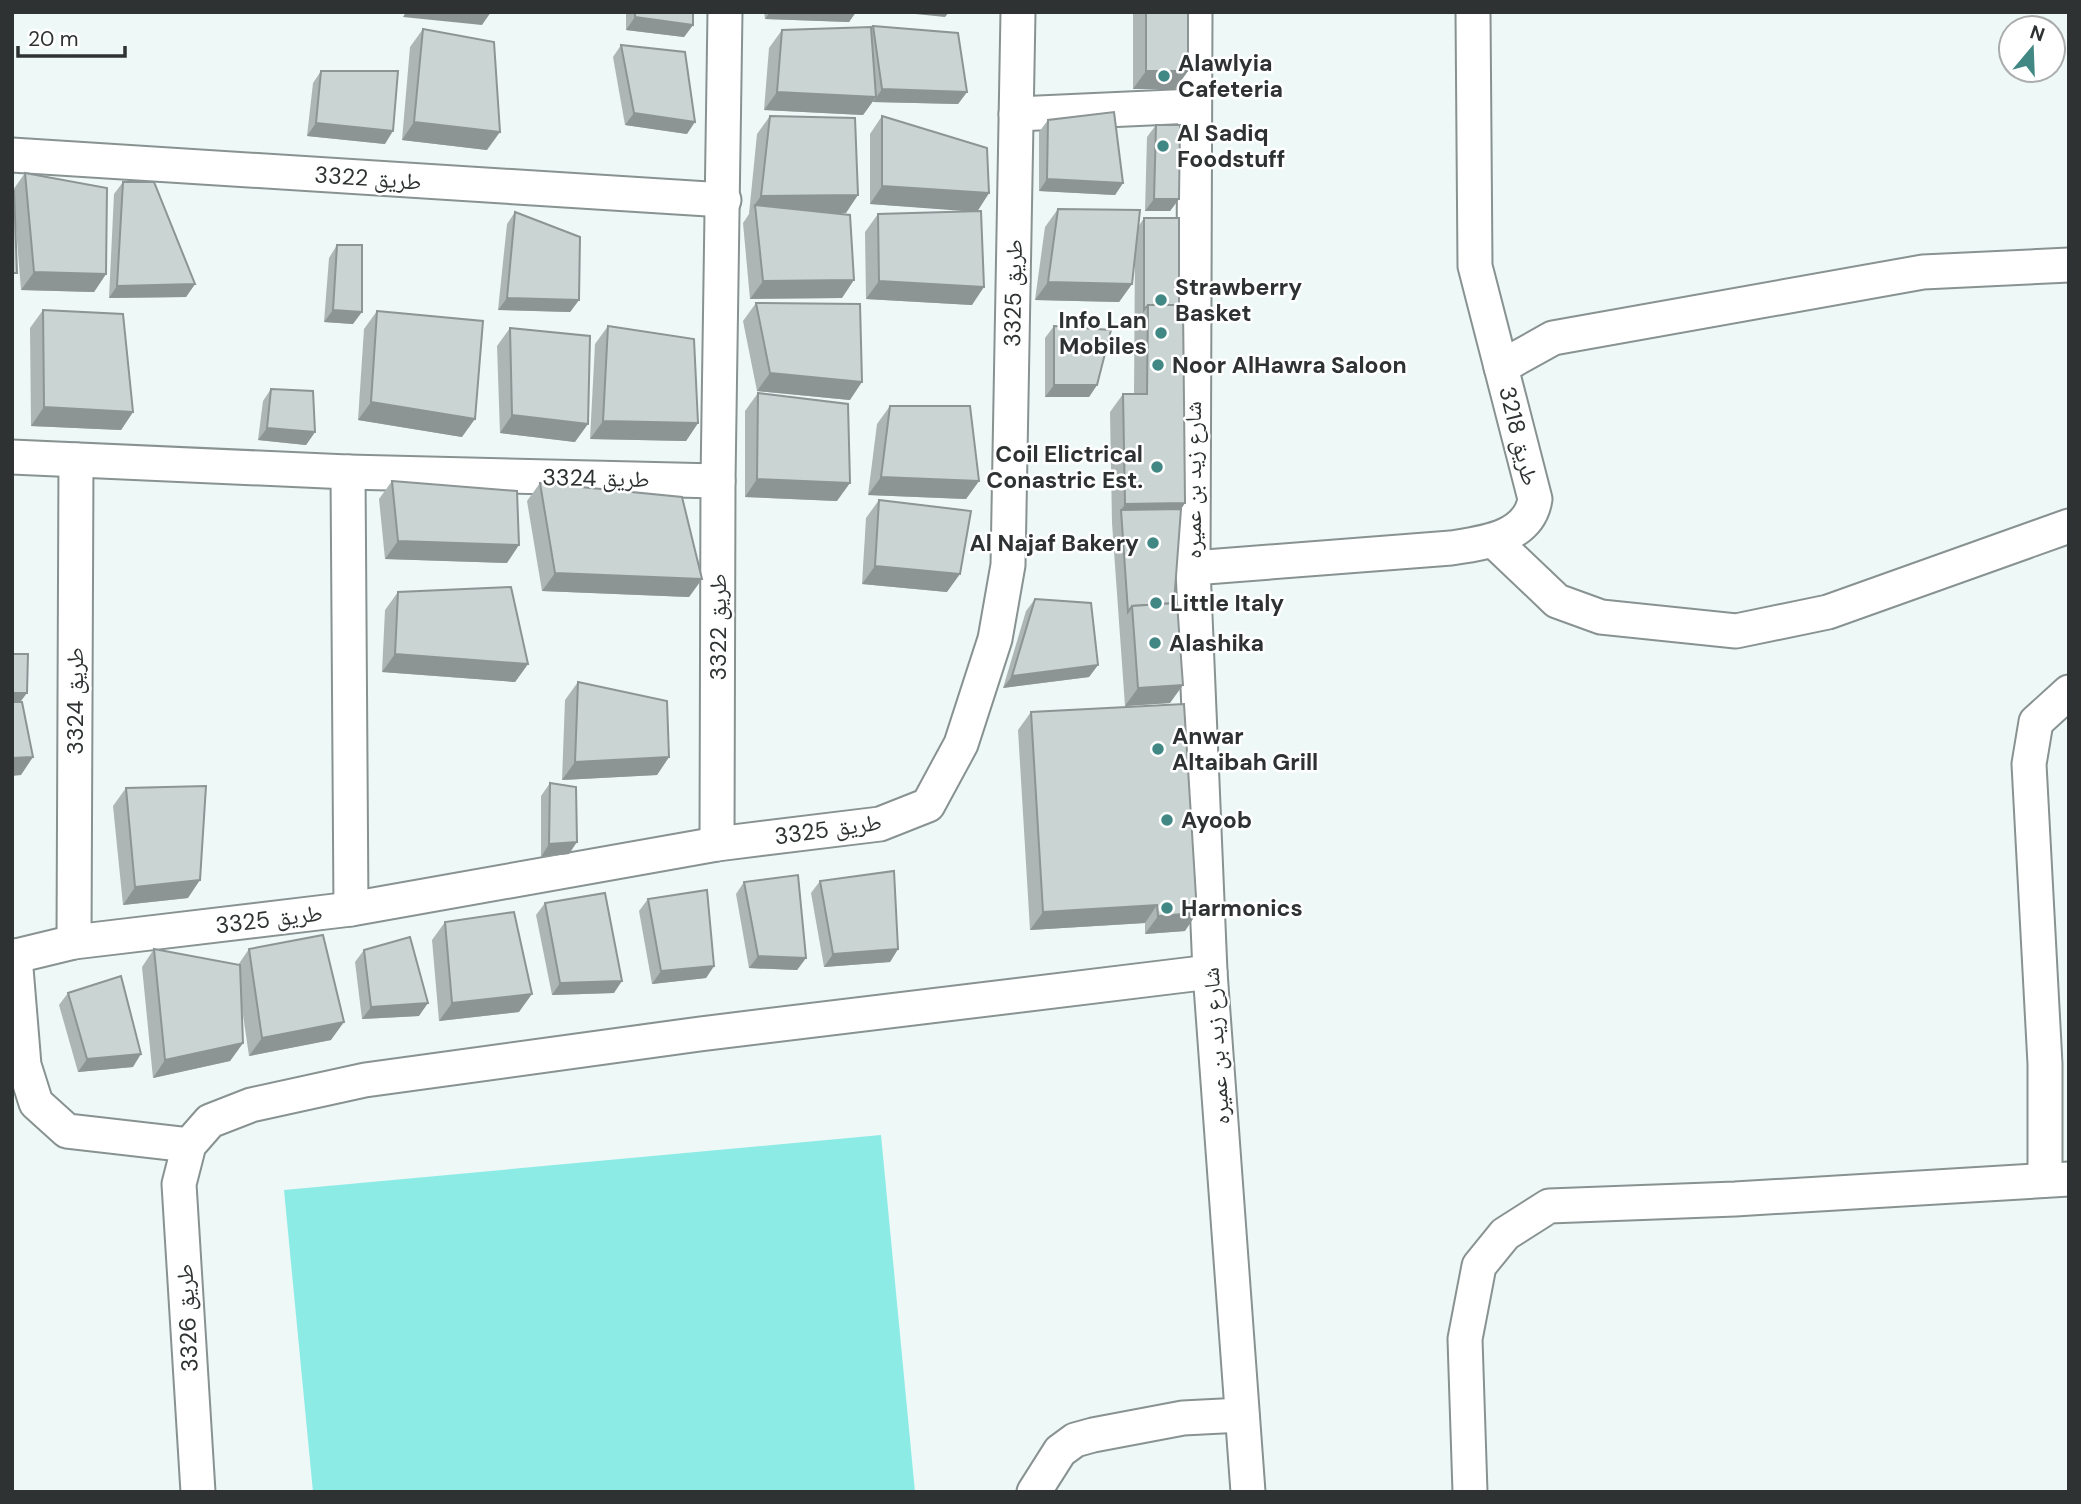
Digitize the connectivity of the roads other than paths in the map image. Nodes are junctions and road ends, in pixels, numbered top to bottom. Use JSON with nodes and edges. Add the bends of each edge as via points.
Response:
{"nodes":[{"id":1,"x":725,"y":12,"type":"edge"},
{"id":2,"x":1018,"y":12,"type":"edge"},
{"id":3,"x":1195,"y":12,"type":"edge"},
{"id":4,"x":1473,"y":12,"type":"edge"},
{"id":5,"x":1194,"y":106,"type":"junction"},
{"id":6,"x":1016,"y":114,"type":"junction"},
{"id":7,"x":12,"y":155,"type":"edge"},
{"id":8,"x":724,"y":200,"type":"junction"},
{"id":9,"x":2069,"y":265,"type":"edge"},
{"id":10,"x":1501,"y":367,"type":"junction"},
{"id":11,"x":12,"y":457,"type":"edge"},
{"id":12,"x":76,"y":460,"type":"junction"},
{"id":13,"x":348,"y":472,"type":"junction"},
{"id":14,"x":718,"y":481,"type":"junction"},
{"id":15,"x":2069,"y":526,"type":"edge"},
{"id":16,"x":1494,"y":541,"type":"junction"},
{"id":17,"x":1193,"y":568,"type":"junction"},
{"id":18,"x":2069,"y":692,"type":"edge"},
{"id":19,"x":718,"y":844,"type":"junction"},
{"id":20,"x":351,"y":909,"type":"junction"},
{"id":21,"x":74,"y":942,"type":"junction"},
{"id":22,"x":14,"y":957,"type":"edge"},
{"id":23,"x":1210,"y":972,"type":"junction"},
{"id":24,"x":189,"y":1145,"type":"junction"},
{"id":25,"x":2057,"y":1179,"type":"edge"},
{"id":26,"x":1242,"y":1415,"type":"junction"},
{"id":27,"x":198,"y":1492,"type":"edge"},
{"id":28,"x":1034,"y":1492,"type":"edge"},
{"id":29,"x":1248,"y":1492,"type":"edge"},
{"id":30,"x":1471,"y":1492,"type":"edge"}],
"edges":[{"from":1,"to":8,"type":"street","name":"طريق 3322"},
{"from":2,"to":6,"type":"street","name":"طريق 3325"},
{"from":3,"to":5,"type":"street","name":"شارع زيد بن عميره"},
{"from":4,"to":10,"type":"street","name":"طريق 3218","via":[[1475,266]]},
{"from":5,"to":6,"type":"street"},
{"from":5,"to":17,"type":"street","name":"شارع زيد بن عميره"},
{"from":6,"to":19,"type":"street","name":"طريق 3325","via":[[1008,565],[995,639],[961,744],[928,805],[916,810],[880,824]]},
{"from":7,"to":8,"type":"street","name":"طريق 3322"},
{"from":8,"to":14,"type":"street","name":"طريق 3322"},
{"from":9,"to":10,"type":"street","via":[[1923,272],[1553,338]]},
{"from":10,"to":16,"type":"street","name":"طريق 3218","via":[[1535,499],[1533,513],[1524,523]]},
{"from":11,"to":12,"type":"street","name":"طريق 3324"},
{"from":12,"to":13,"type":"street","name":"طريق 3324"},
{"from":12,"to":21,"type":"street","name":"طريق 3324"},
{"from":13,"to":14,"type":"street","name":"طريق 3324"},
{"from":13,"to":20,"type":"street"},
{"from":14,"to":19,"type":"street","name":"طريق 3322"},
{"from":15,"to":16,"type":"street","via":[[1828,612],[1736,631],[1601,617],[1557,601]]},
{"from":16,"to":17,"type":"street","name":"طريق 3218"},
{"from":17,"to":23,"type":"street","name":"شارع زيد بن عميره"},
{"from":18,"to":25,"type":"street","via":[[2036,722],[2029,764],[2045,1064]]},
{"from":19,"to":20,"type":"street","name":"طريق 3325"},
{"from":20,"to":21,"type":"street","name":"طريق 3325"},
{"from":21,"to":22,"type":"street","name":"طريق 3325"},
{"from":22,"to":24,"type":"street","via":[[24,1065],[36,1102],[67,1131]]},
{"from":23,"to":24,"type":"street","via":[[365,1080],[251,1105],[210,1121]]},
{"from":23,"to":26,"type":"street","name":"شارع زيد بن عميره"},
{"from":24,"to":27,"type":"street","name":"طريق 3326","via":[[178,1184]]},
{"from":25,"to":30,"type":"street","via":[[1749,1199],[1549,1206],[1505,1234],[1479,1266],[1465,1339]]},
{"from":26,"to":28,"type":"street","via":[[1183,1418],[1075,1440],[1060,1451]]},
{"from":26,"to":29,"type":"street","name":"شارع زيد بن عميره"}]}
